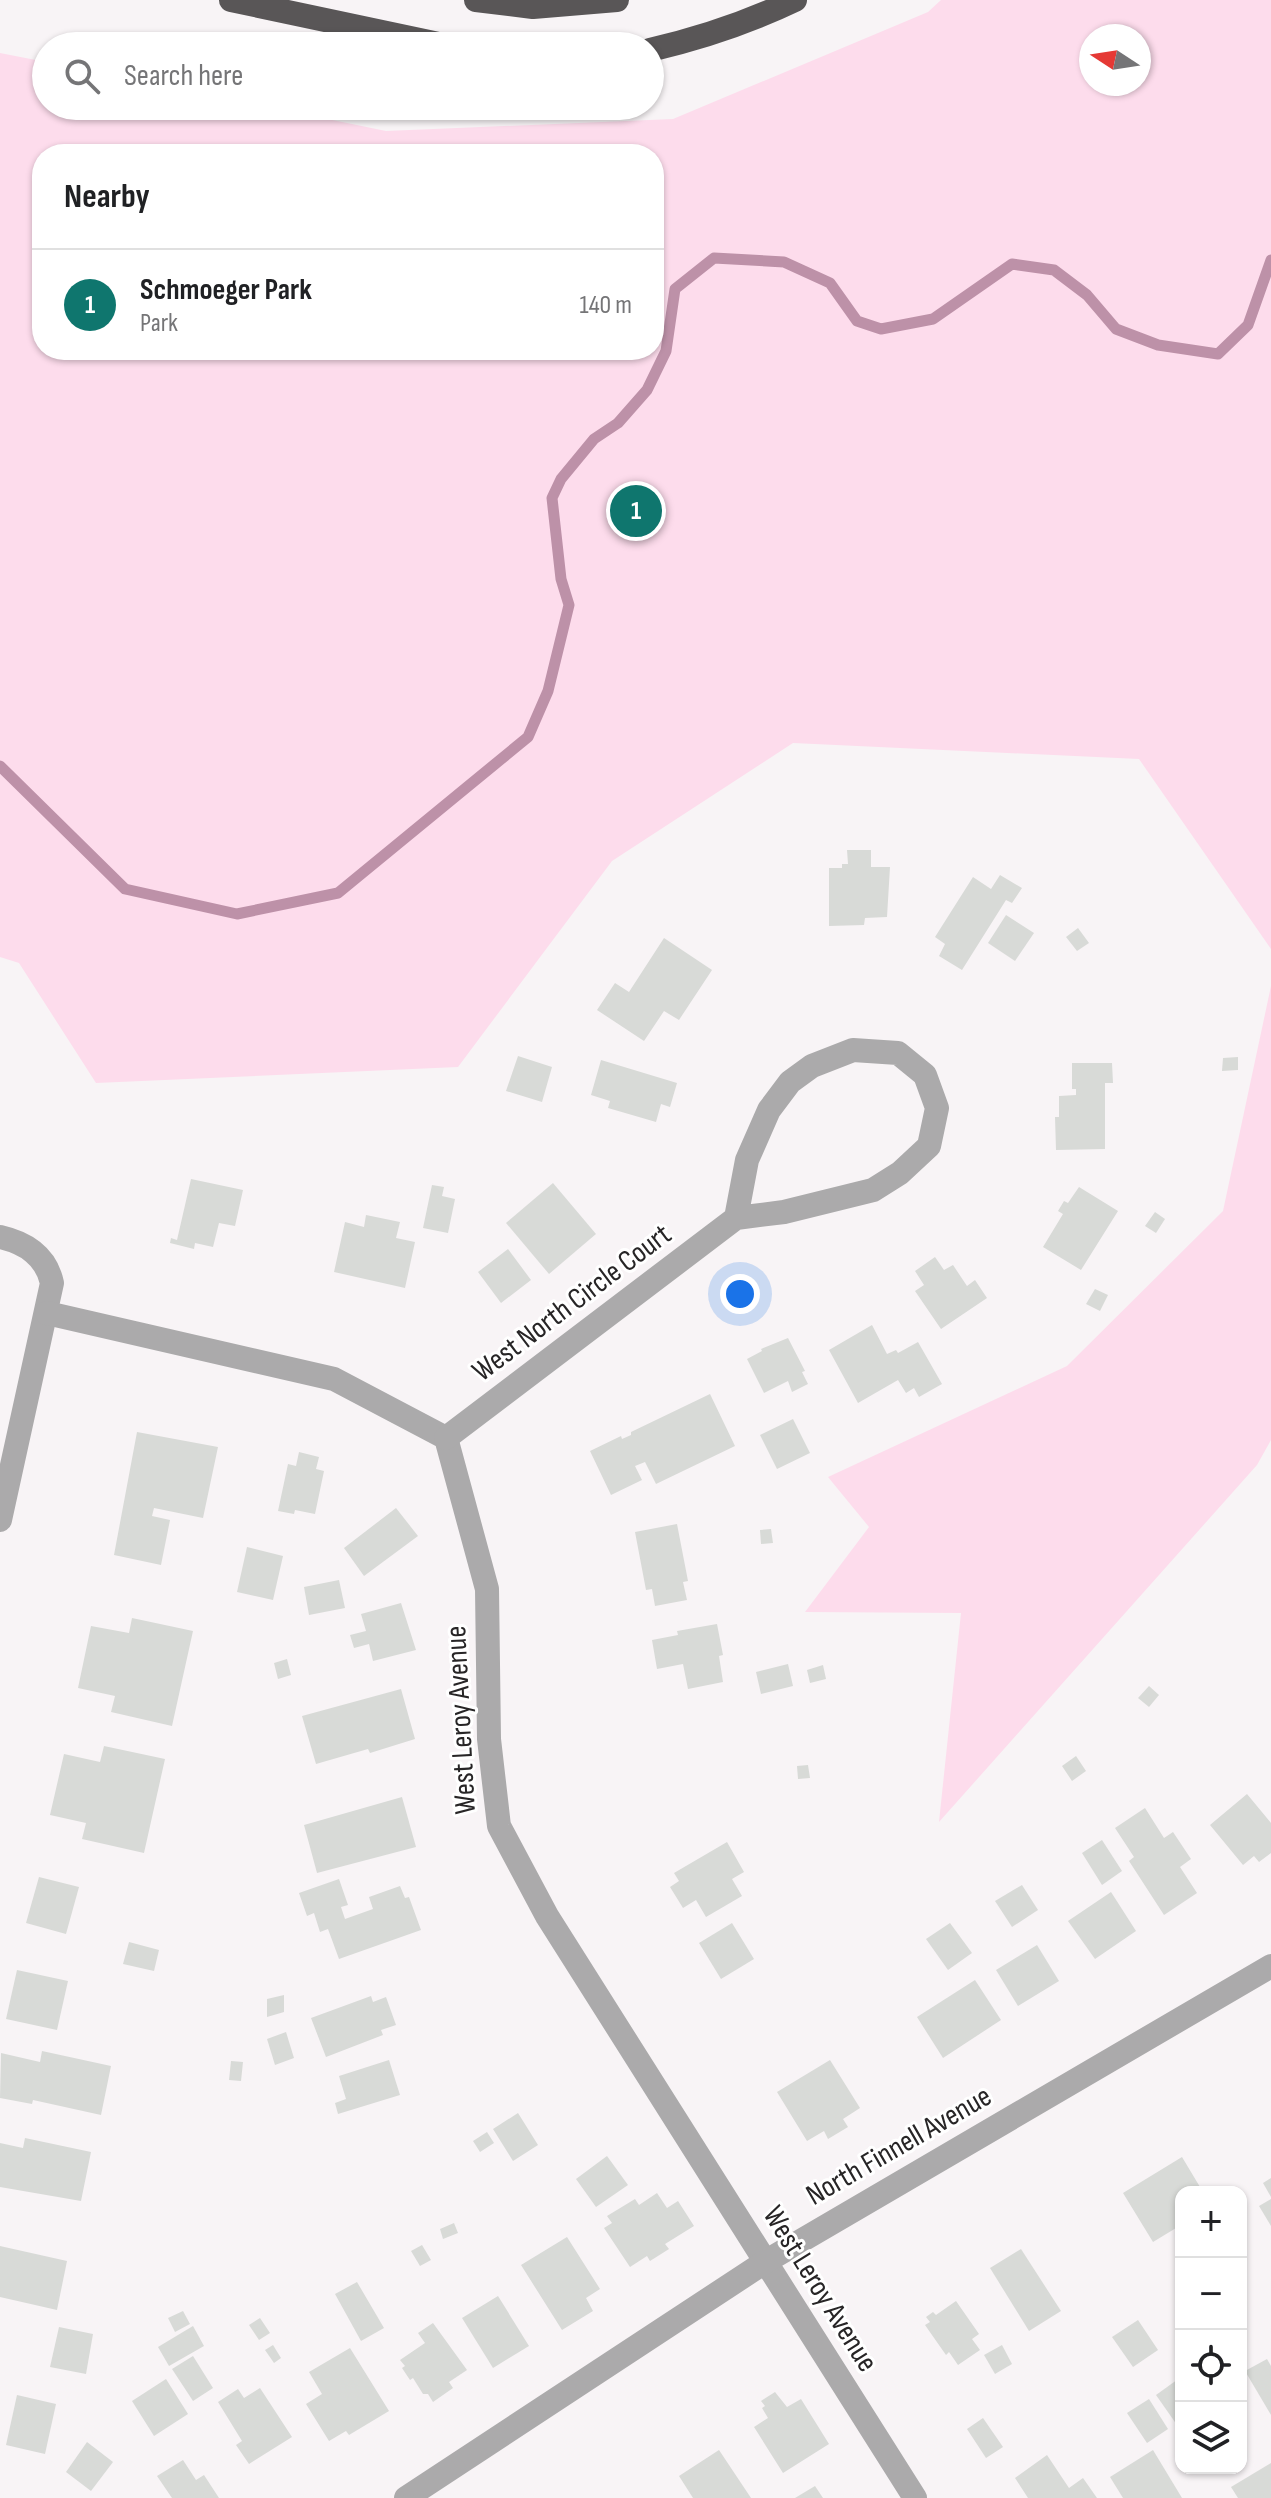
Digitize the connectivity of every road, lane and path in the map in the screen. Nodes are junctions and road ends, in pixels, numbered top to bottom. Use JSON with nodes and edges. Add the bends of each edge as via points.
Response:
{"nodes":[{"id":1,"x":231,"y":0,"type":"edge"},
{"id":2,"x":476,"y":0,"type":"edge"},
{"id":3,"x":617,"y":0,"type":"edge"},
{"id":4,"x":795,"y":0,"type":"edge"},
{"id":5,"x":382,"y":32,"type":"edge"},
{"id":6,"x":664,"y":47,"type":"edge"},
{"id":7,"x":736,"y":1218,"type":"junction"},
{"id":8,"x":0,"y":1237,"type":"edge"},
{"id":9,"x":47,"y":1313,"type":"junction"},
{"id":10,"x":446,"y":1438,"type":"junction"},
{"id":11,"x":0,"y":1520,"type":"edge"},
{"id":12,"x":1271,"y":1966,"type":"edge"},
{"id":13,"x":765,"y":2262,"type":"junction"},
{"id":14,"x":406,"y":2498,"type":"edge"},
{"id":15,"x":915,"y":2498,"type":"edge"}],
"edges":[{"from":1,"to":5,"type":"highway"},
{"from":2,"to":3,"type":"highway","via":[[533,7]]},
{"from":4,"to":6,"type":"highway","via":[[748,23]]},
{"from":7,"to":7,"type":"street","via":[[747,1160],[769,1110],[790,1082],[812,1066],[853,1050],[898,1053],[925,1075],[937,1108],[929,1146],[900,1173],[873,1190]]},
{"from":7,"to":10,"type":"street","name":"West North Circle Court"},
{"from":8,"to":9,"type":"street","via":[[29,1248],[47,1266],[52,1283]]},
{"from":9,"to":10,"type":"street","via":[[334,1379]]},
{"from":9,"to":11,"type":"street"},
{"from":10,"to":13,"type":"street","name":"West Leroy Avenue","via":[[487,1589],[489,1739],[499,1826],[547,1916]]},
{"from":12,"to":13,"type":"street","name":"North Finnell Avenue"},
{"from":13,"to":14,"type":"street","name":"North Finnell Avenue"},
{"from":13,"to":15,"type":"street","name":"West Leroy Avenue"}]}
